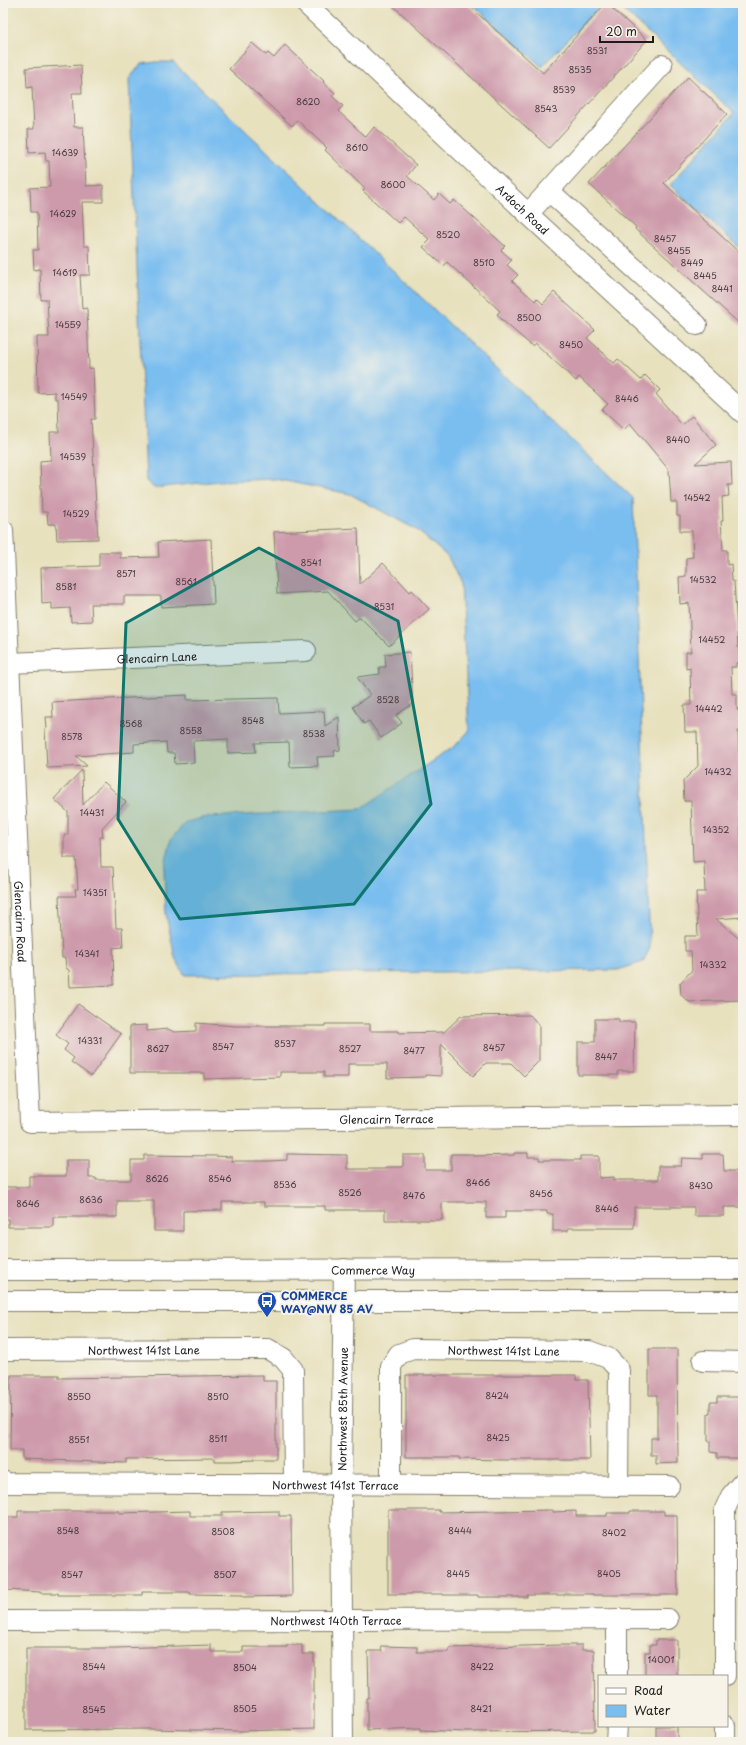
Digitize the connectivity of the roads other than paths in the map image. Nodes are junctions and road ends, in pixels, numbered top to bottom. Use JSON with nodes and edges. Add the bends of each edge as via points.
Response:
{"nodes":[{"id":1,"x":305,"y":3,"type":"edge"},
{"id":2,"x":662,"y":64,"type":"dead end"},
{"id":3,"x":549,"y":191,"type":"junction"},
{"id":4,"x":528,"y":214,"type":"junction"},
{"id":5,"x":584,"y":223,"type":"junction"},
{"id":6,"x":562,"y":246,"type":"junction"},
{"id":7,"x":697,"y":325,"type":"dead end"},
{"id":8,"x":743,"y":413,"type":"edge"},
{"id":9,"x":3,"y":530,"type":"edge"},
{"id":10,"x":306,"y":651,"type":"dead end"},
{"id":11,"x":8,"y":663,"type":"junction"},
{"id":12,"x":743,"y":1115,"type":"edge"},
{"id":13,"x":30,"y":1122,"type":"joint"},
{"id":14,"x":344,"y":1269,"type":"junction"},
{"id":15,"x":743,"y":1269,"type":"edge"},
{"id":16,"x":3,"y":1270,"type":"edge"},
{"id":17,"x":344,"y":1300,"type":"junction"},
{"id":18,"x":3,"y":1301,"type":"edge"},
{"id":19,"x":743,"y":1301,"type":"edge"},
{"id":20,"x":3,"y":1351,"type":"edge"},
{"id":21,"x":703,"y":1361,"type":"dead end"},
{"id":22,"x":743,"y":1362,"type":"edge"},
{"id":23,"x":3,"y":1481,"type":"edge"},
{"id":24,"x":743,"y":1482,"type":"edge"},
{"id":25,"x":294,"y":1484,"type":"junction"},
{"id":26,"x":342,"y":1484,"type":"junction"},
{"id":27,"x":391,"y":1484,"type":"junction"},
{"id":28,"x":618,"y":1486,"type":"junction"},
{"id":29,"x":669,"y":1486,"type":"dead end"},
{"id":30,"x":617,"y":1618,"type":"junction"},
{"id":31,"x":668,"y":1619,"type":"dead end"},
{"id":32,"x":3,"y":1620,"type":"edge"},
{"id":33,"x":342,"y":1620,"type":"junction"},
{"id":34,"x":617,"y":1675,"type":"edge"},
{"id":35,"x":724,"y":1675,"type":"edge"},
{"id":36,"x":617,"y":1727,"type":"edge"},
{"id":37,"x":725,"y":1727,"type":"edge"},
{"id":38,"x":343,"y":1742,"type":"edge"},
{"id":39,"x":616,"y":1742,"type":"edge"},
{"id":40,"x":725,"y":1742,"type":"edge"}],
"edges":[{"from":1,"to":4,"type":"street","name":"Ardoch Road"},
{"from":2,"to":3,"type":"street"},
{"from":3,"to":4,"type":"street"},
{"from":3,"to":5,"type":"street"},
{"from":4,"to":6,"type":"street","name":"Ardoch Road"},
{"from":5,"to":6,"type":"street"},
{"from":5,"to":7,"type":"street"},
{"from":6,"to":8,"type":"street","name":"Ardoch Road"},
{"from":9,"to":11,"type":"street","name":"Glencairn Road"},
{"from":10,"to":11,"type":"street","name":"Glencairn Lane"},
{"from":11,"to":13,"type":"street","name":"Glencairn Road"},
{"from":12,"to":13,"type":"street","name":"Glencairn Terrace"},
{"from":14,"to":15,"type":"street","name":"Commerce Way"},
{"from":14,"to":16,"type":"street","name":"Commerce Way"},
{"from":14,"to":17,"type":"street","name":"Northwest 85th Avenue"},
{"from":17,"to":18,"type":"street"},
{"from":17,"to":19,"type":"street"},
{"from":17,"to":26,"type":"street","name":"Northwest 85th Avenue"},
{"from":20,"to":25,"type":"street","name":"Northwest 141st Lane","via":[[268,1348],[284,1358],[293,1370]]},
{"from":21,"to":22,"type":"street"},
{"from":23,"to":25,"type":"street","name":"Northwest 141st Terrace"},
{"from":24,"to":35,"type":"street","via":[[730,1496],[725,1509]]},
{"from":25,"to":26,"type":"street","name":"Northwest 141st Terrace"},
{"from":26,"to":27,"type":"street","name":"Northwest 141st Terrace"},
{"from":26,"to":33,"type":"street","name":"Northwest 85th Avenue"},
{"from":27,"to":28,"type":"street","name":"Northwest 141st Terrace"},
{"from":27,"to":28,"type":"street","name":"Northwest 141st Lane","via":[[391,1366],[399,1354],[413,1349],[589,1352],[608,1358],[618,1370]]},
{"from":28,"to":29,"type":"street","name":"Northwest 141st Terrace"},
{"from":30,"to":31,"type":"street","name":"Northwest 140th Terrace"},
{"from":30,"to":33,"type":"street","name":"Northwest 140th Terrace"},
{"from":30,"to":34,"type":"street"},
{"from":32,"to":33,"type":"street","name":"Northwest 140th Terrace"},
{"from":33,"to":38,"type":"street","name":"Northwest 85th Avenue"},
{"from":36,"to":39,"type":"street"},
{"from":37,"to":40,"type":"street"}]}
